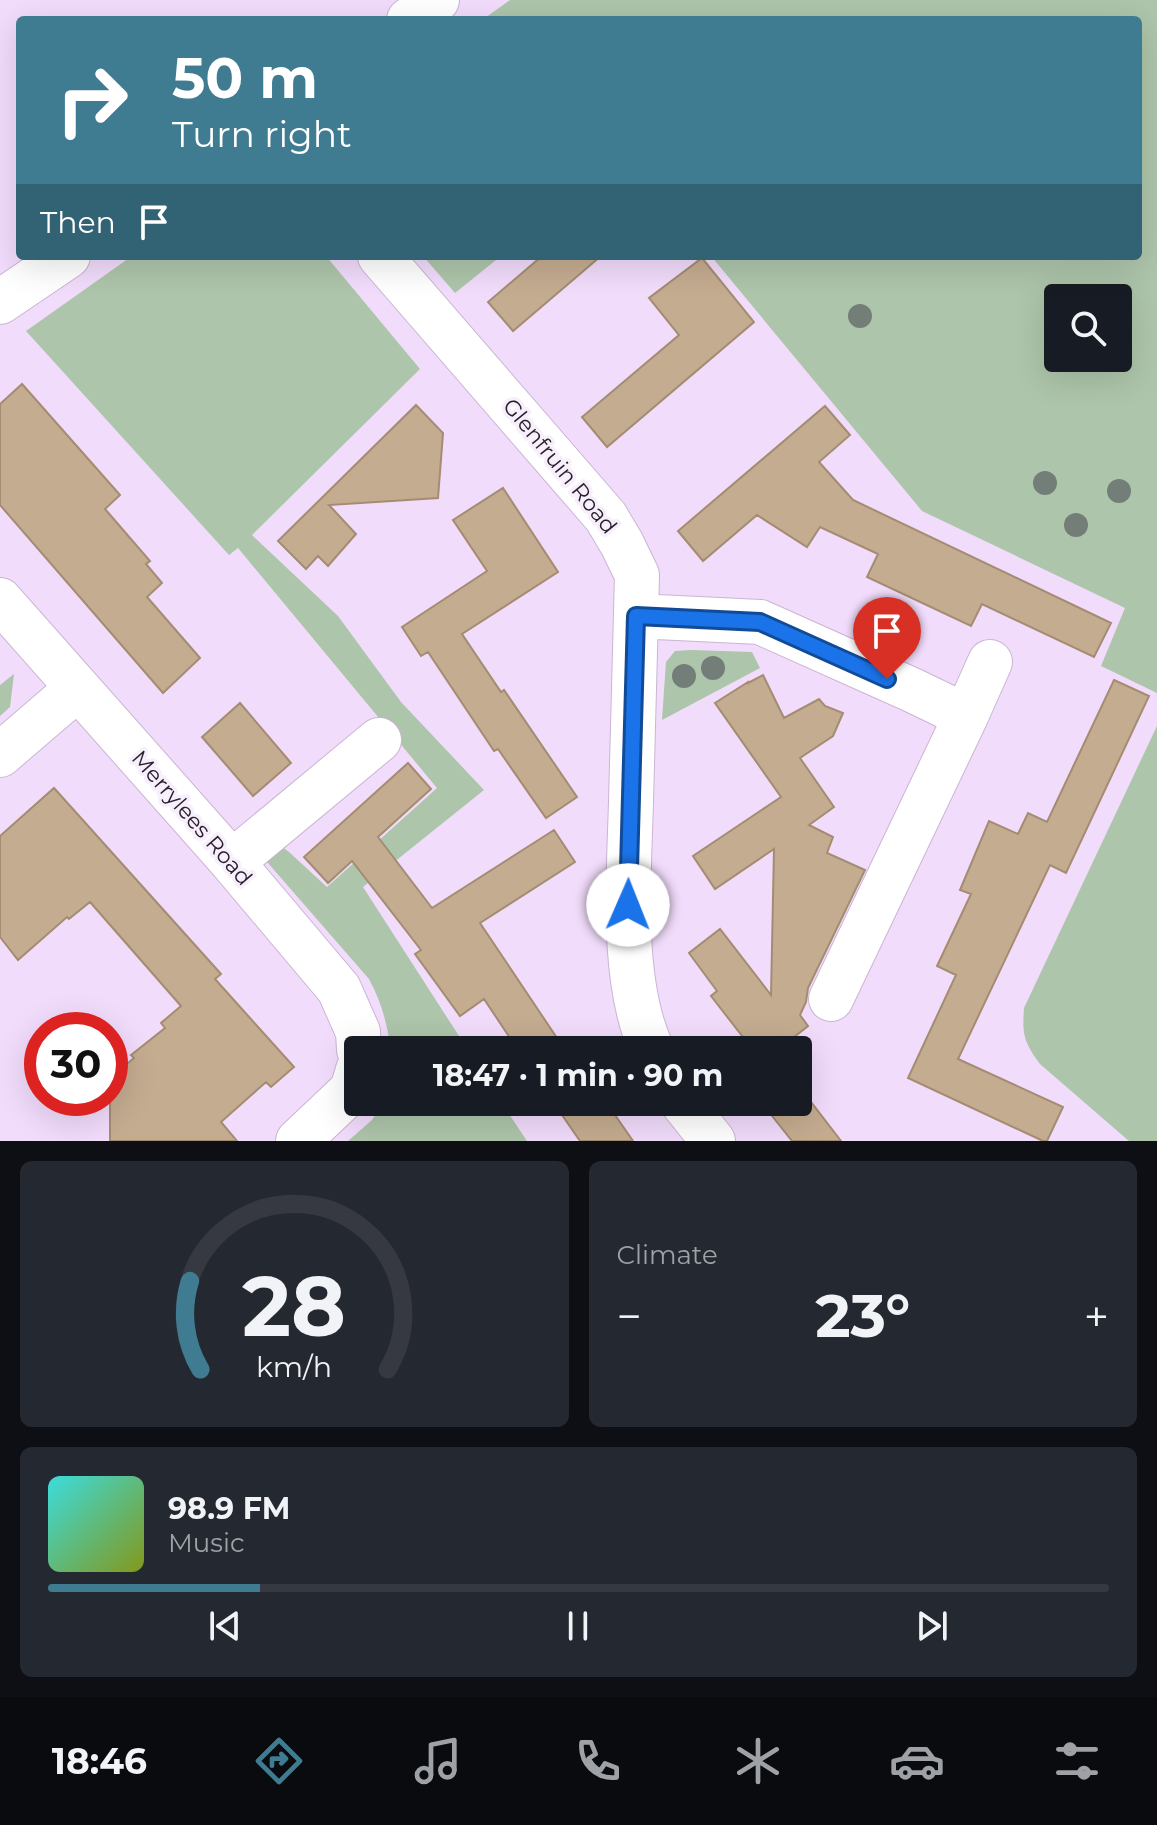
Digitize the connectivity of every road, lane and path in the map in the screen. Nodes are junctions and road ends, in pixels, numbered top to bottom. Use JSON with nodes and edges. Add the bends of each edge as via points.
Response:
{"nodes":[{"id":1,"x":437,"y":0,"type":"edge"},
{"id":2,"x":415,"y":16,"type":"edge"},
{"id":3,"x":60,"y":260,"type":"edge"},
{"id":4,"x":383,"y":260,"type":"edge"},
{"id":5,"x":4,"y":289,"type":"edge"},
{"id":6,"x":0,"y":600,"type":"edge"},
{"id":7,"x":636,"y":616,"type":"junction"},
{"id":8,"x":990,"y":662,"type":"dead end"},
{"id":9,"x":78,"y":688,"type":"junction"},
{"id":10,"x":966,"y":716,"type":"junction"},
{"id":11,"x":379,"y":740,"type":"dead end"},
{"id":12,"x":0,"y":755,"type":"edge"},
{"id":13,"x":232,"y":862,"type":"junction"},
{"id":14,"x":831,"y":999,"type":"dead end"},
{"id":15,"x":358,"y":1036,"type":"edge"},
{"id":16,"x":646,"y":1036,"type":"edge"},
{"id":17,"x":344,"y":1098,"type":"edge"},
{"id":18,"x":693,"y":1116,"type":"edge"},
{"id":19,"x":298,"y":1141,"type":"edge"},
{"id":20,"x":713,"y":1141,"type":"edge"}],
"edges":[{"from":1,"to":2,"type":"street"},
{"from":3,"to":5,"type":"street"},
{"from":4,"to":7,"type":"street","name":"Glenfruin Road","via":[[606,517],[637,575]]},
{"from":6,"to":9,"type":"street","name":"Merrylees Road"},
{"from":7,"to":10,"type":"street","via":[[760,622]]},
{"from":7,"to":16,"type":"street","name":"Glenfruin Road","via":[[628,905],[633,984]]},
{"from":8,"to":10,"type":"street"},
{"from":9,"to":12,"type":"street"},
{"from":9,"to":13,"type":"street","name":"Merrylees Road"},
{"from":10,"to":14,"type":"street"},
{"from":11,"to":13,"type":"street"},
{"from":13,"to":15,"type":"street","name":"Merrylees Road","via":[[339,989]]},
{"from":17,"to":19,"type":"street"},
{"from":18,"to":20,"type":"street"}]}
